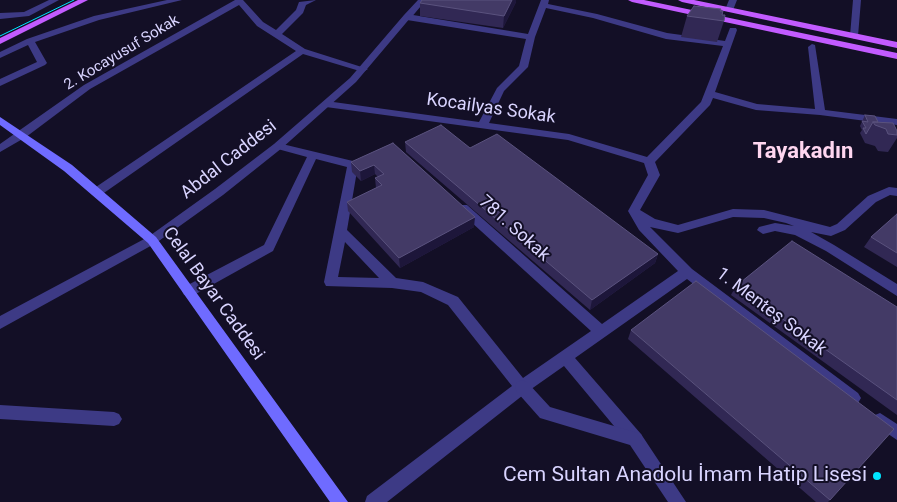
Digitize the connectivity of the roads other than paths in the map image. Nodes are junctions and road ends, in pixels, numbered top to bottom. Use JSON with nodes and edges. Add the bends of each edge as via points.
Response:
{"nodes":[{"id":1,"x":55,"y":0,"type":"edge"},
{"id":2,"x":84,"y":0,"type":"edge"},
{"id":3,"x":178,"y":0,"type":"edge"},
{"id":4,"x":239,"y":0,"type":"edge"},
{"id":5,"x":312,"y":0,"type":"edge"},
{"id":6,"x":422,"y":0,"type":"edge"},
{"id":7,"x":632,"y":0,"type":"edge"},
{"id":8,"x":682,"y":0,"type":"edge"},
{"id":9,"x":733,"y":0,"type":"edge"},
{"id":10,"x":857,"y":0,"type":"edge"},
{"id":11,"x":544,"y":3,"type":"edge"},
{"id":12,"x":729,"y":10,"type":"junction"},
{"id":13,"x":0,"y":16,"type":"edge"},
{"id":14,"x":407,"y":17,"type":"junction"},
{"id":15,"x":733,"y":30,"type":"dead end"},
{"id":16,"x":276,"y":35,"type":"junction"},
{"id":17,"x":854,"y":36,"type":"junction"},
{"id":18,"x":531,"y":37,"type":"junction"},
{"id":19,"x":0,"y":41,"type":"edge"},
{"id":20,"x":30,"y":41,"type":"junction"},
{"id":21,"x":728,"y":44,"type":"junction"},
{"id":22,"x":897,"y":44,"type":"edge"},
{"id":23,"x":812,"y":47,"type":"dead end"},
{"id":24,"x":302,"y":51,"type":"junction"},
{"id":25,"x":0,"y":55,"type":"edge"},
{"id":26,"x":897,"y":56,"type":"edge"},
{"id":27,"x":363,"y":69,"type":"junction"},
{"id":28,"x":0,"y":83,"type":"edge"},
{"id":29,"x":710,"y":94,"type":"junction"},
{"id":30,"x":326,"y":104,"type":"junction"},
{"id":31,"x":820,"y":112,"type":"junction"},
{"id":32,"x":0,"y":120,"type":"edge"},
{"id":33,"x":897,"y":122,"type":"edge"},
{"id":34,"x":482,"y":126,"type":"junction"},
{"id":35,"x":22,"y":135,"type":"junction"},
{"id":36,"x":278,"y":146,"type":"junction"},
{"id":37,"x":0,"y":149,"type":"edge"},
{"id":38,"x":313,"y":155,"type":"junction"},
{"id":39,"x":649,"y":161,"type":"junction"},
{"id":40,"x":97,"y":192,"type":"junction"},
{"id":41,"x":897,"y":192,"type":"edge"},
{"id":42,"x":454,"y":201,"type":"edge"},
{"id":43,"x":634,"y":211,"type":"junction"},
{"id":44,"x":763,"y":230,"type":"dead end"},
{"id":45,"x":341,"y":231,"type":"junction"},
{"id":46,"x":152,"y":240,"type":"junction"},
{"id":47,"x":688,"y":272,"type":"junction"},
{"id":48,"x":392,"y":283,"type":"junction"},
{"id":49,"x":897,"y":290,"type":"edge"},
{"id":50,"x":189,"y":291,"type":"junction"},
{"id":51,"x":0,"y":323,"type":"edge"},
{"id":52,"x":601,"y":332,"type":"junction"},
{"id":53,"x":565,"y":357,"type":"junction"},
{"id":54,"x":522,"y":387,"type":"junction"},
{"id":55,"x":0,"y":412,"type":"edge"},
{"id":56,"x":114,"y":419,"type":"dead end"},
{"id":57,"x":897,"y":432,"type":"edge"},
{"id":58,"x":635,"y":439,"type":"junction"},
{"id":59,"x":340,"y":502,"type":"edge"},
{"id":60,"x":373,"y":502,"type":"edge"},
{"id":61,"x":678,"y":502,"type":"edge"}],
"edges":[{"from":1,"to":13,"type":"street","via":[[26,14]]},
{"from":2,"to":19,"type":"main road"},
{"from":3,"to":20,"type":"street","via":[[97,18]]},
{"from":4,"to":16,"type":"street","via":[[260,24]]},
{"from":4,"to":35,"type":"street","name":"2. Kocayusuf Sokak","via":[[86,87]]},
{"from":5,"to":16,"type":"street","via":[[302,4],[300,11]]},
{"from":6,"to":14,"type":"street","name":"Abdal Caddesi"},
{"from":7,"to":26,"type":"main road"},
{"from":8,"to":12,"type":"main road"},
{"from":9,"to":12,"type":"street"},
{"from":10,"to":17,"type":"street"},
{"from":11,"to":18,"type":"street"},
{"from":11,"to":21,"type":"street","via":[[666,36]]},
{"from":12,"to":17,"type":"main road"},
{"from":14,"to":18,"type":"street"},
{"from":14,"to":27,"type":"street","name":"Abdal Caddesi"},
{"from":15,"to":21,"type":"street"},
{"from":16,"to":24,"type":"street"},
{"from":17,"to":22,"type":"main road"},
{"from":18,"to":34,"type":"street","via":[[523,67],[500,90]]},
{"from":20,"to":25,"type":"street"},
{"from":20,"to":28,"type":"street","via":[[42,63]]},
{"from":21,"to":29,"type":"street"},
{"from":23,"to":31,"type":"street"},
{"from":24,"to":27,"type":"street"},
{"from":24,"to":40,"type":"street"},
{"from":27,"to":30,"type":"street","name":"Abdal Caddesi"},
{"from":29,"to":31,"type":"street","via":[[756,108]]},
{"from":29,"to":39,"type":"street","via":[[706,103]]},
{"from":30,"to":34,"type":"street","name":"Kocailyas Sokak"},
{"from":30,"to":36,"type":"street","name":"Abdal Caddesi"},
{"from":31,"to":33,"type":"street"},
{"from":32,"to":35,"type":"main road","name":"Celal Bayar Caddesi"},
{"from":34,"to":39,"type":"street","name":"Kocailyas Sokak","via":[[570,137]]},
{"from":35,"to":37,"type":"street","name":"2. Kocayusuf Sokak"},
{"from":35,"to":40,"type":"main road","name":"Celal Bayar Caddesi"},
{"from":36,"to":38,"type":"street"},
{"from":36,"to":46,"type":"street","name":"Abdal Caddesi"},
{"from":38,"to":45,"type":"street","via":[[353,164]]},
{"from":38,"to":50,"type":"street","via":[[269,248]]},
{"from":39,"to":43,"type":"street","via":[[654,175]]},
{"from":40,"to":46,"type":"main road","name":"Celal Bayar Caddesi"},
{"from":41,"to":43,"type":"street","via":[[872,199],[831,232],[764,214],[732,213],[678,229],[651,223]]},
{"from":42,"to":52,"type":"street","name":"781. Sokak"},
{"from":43,"to":47,"type":"street","name":"1. Menteş Sokak","via":[[643,227]]},
{"from":44,"to":49,"type":"street","via":[[775,227],[798,231]]},
{"from":45,"to":48,"type":"street"},
{"from":45,"to":48,"type":"street","via":[[332,282]]},
{"from":46,"to":50,"type":"main road","name":"Celal Bayar Caddesi"},
{"from":46,"to":51,"type":"street","name":"Abdal Caddesi"},
{"from":47,"to":52,"type":"street"},
{"from":47,"to":57,"type":"street","name":"1. Menteş Sokak"},
{"from":48,"to":54,"type":"street","via":[[422,287],[453,301]]},
{"from":50,"to":59,"type":"main road","name":"Celal Bayar Caddesi"},
{"from":52,"to":53,"type":"street"},
{"from":53,"to":54,"type":"street"},
{"from":53,"to":58,"type":"street"},
{"from":54,"to":58,"type":"street","via":[[545,413]]},
{"from":54,"to":60,"type":"street"},
{"from":55,"to":56,"type":"street"},
{"from":58,"to":61,"type":"street"}]}
